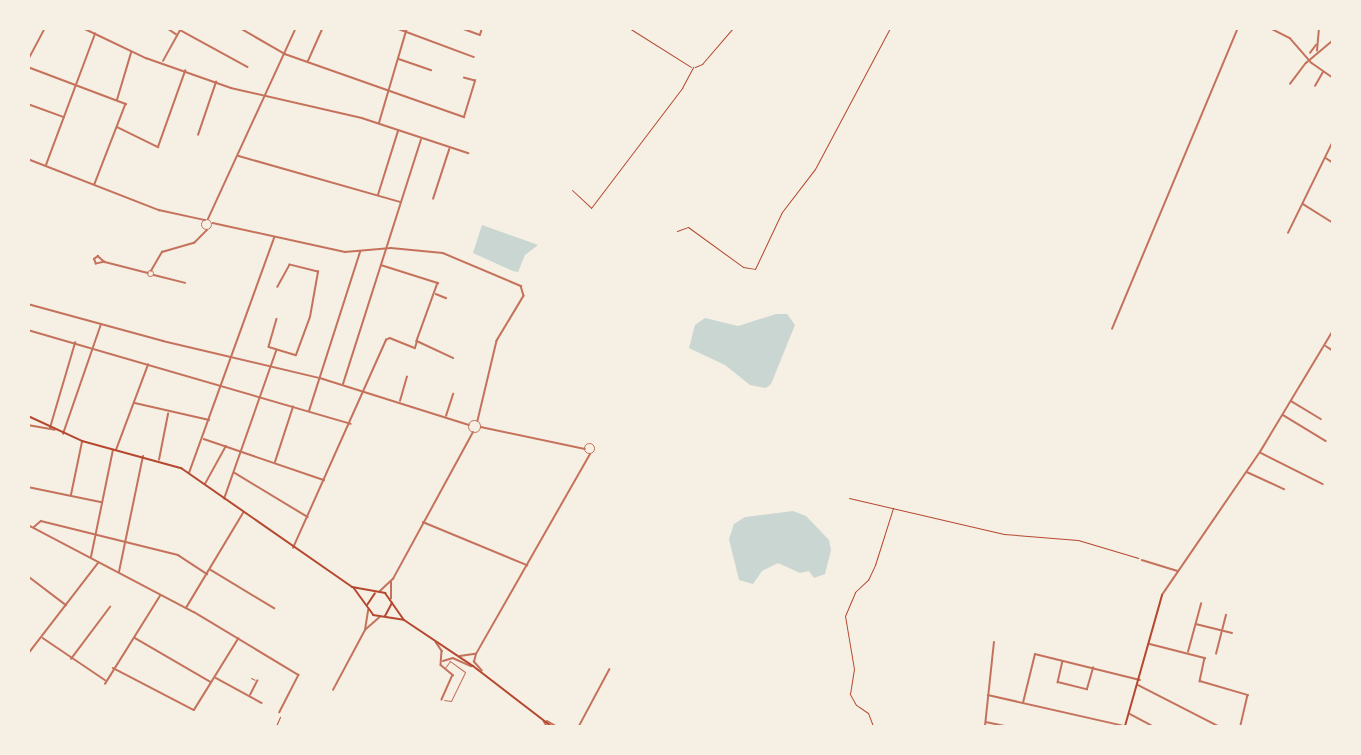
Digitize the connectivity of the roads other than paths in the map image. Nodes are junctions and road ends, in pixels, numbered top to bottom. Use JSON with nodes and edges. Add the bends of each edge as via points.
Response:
{"nodes":[{"id":1,"x":45,"y":28,"type":"edge"},
{"id":2,"x":82,"y":28,"type":"edge"},
{"id":3,"x":91,"y":28,"type":"edge"},
{"id":4,"x":167,"y":28,"type":"edge"},
{"id":5,"x":240,"y":28,"type":"edge"},
{"id":6,"x":296,"y":28,"type":"edge"},
{"id":7,"x":323,"y":28,"type":"edge"},
{"id":8,"x":396,"y":28,"type":"edge"},
{"id":9,"x":407,"y":28,"type":"edge"},
{"id":10,"x":461,"y":28,"type":"edge"},
{"id":11,"x":483,"y":28,"type":"edge"},
{"id":12,"x":1238,"y":28,"type":"edge"},
{"id":13,"x":1270,"y":28,"type":"edge"},
{"id":14,"x":1319,"y":28,"type":"edge"},
{"id":15,"x":180,"y":29,"type":"edge"},
{"id":16,"x":89,"y":32,"type":"junction"},
{"id":17,"x":405,"y":32,"type":"junction"},
{"id":18,"x":95,"y":34,"type":"junction"},
{"id":19,"x":177,"y":34,"type":"junction"},
{"id":20,"x":1332,"y":41,"type":"edge"},
{"id":21,"x":1328,"y":44,"type":"junction"},
{"id":22,"x":1316,"y":45,"type":"junction"},
{"id":23,"x":1332,"y":47,"type":"edge"},
{"id":24,"x":131,"y":52,"type":"junction"},
{"id":25,"x":1317,"y":53,"type":"junction"},
{"id":26,"x":285,"y":54,"type":"junction"},
{"id":27,"x":1309,"y":55,"type":"junction"},
{"id":28,"x":474,"y":57,"type":"dead end"},
{"id":29,"x":398,"y":59,"type":"junction"},
{"id":30,"x":1311,"y":59,"type":"junction"},
{"id":31,"x":28,"y":60,"type":"edge"},
{"id":32,"x":162,"y":62,"type":"junction"},
{"id":33,"x":307,"y":62,"type":"junction"},
{"id":34,"x":1307,"y":63,"type":"junction"},
{"id":35,"x":1312,"y":63,"type":"junction"},
{"id":36,"x":28,"y":67,"type":"edge"},
{"id":37,"x":248,"y":67,"type":"dead end"},
{"id":38,"x":186,"y":70,"type":"junction"},
{"id":39,"x":431,"y":70,"type":"dead end"},
{"id":40,"x":1323,"y":72,"type":"junction"},
{"id":41,"x":1332,"y":77,"type":"edge"},
{"id":42,"x":464,"y":78,"type":"dead end"},
{"id":43,"x":216,"y":82,"type":"junction"},
{"id":44,"x":1290,"y":84,"type":"dead end"},
{"id":45,"x":76,"y":85,"type":"junction"},
{"id":46,"x":1315,"y":86,"type":"dead end"},
{"id":47,"x":390,"y":90,"type":"junction"},
{"id":48,"x":265,"y":98,"type":"junction"},
{"id":49,"x":117,"y":101,"type":"junction"},
{"id":50,"x":28,"y":104,"type":"edge"},
{"id":51,"x":64,"y":117,"type":"junction"},
{"id":52,"x":378,"y":124,"type":"junction"},
{"id":53,"x":117,"y":127,"type":"junction"},
{"id":54,"x":398,"y":131,"type":"junction"},
{"id":55,"x":198,"y":135,"type":"dead end"},
{"id":56,"x":421,"y":140,"type":"junction"},
{"id":57,"x":1332,"y":143,"type":"edge"},
{"id":58,"x":449,"y":149,"type":"junction"},
{"id":59,"x":468,"y":153,"type":"dead end"},
{"id":60,"x":238,"y":156,"type":"junction"},
{"id":61,"x":1325,"y":158,"type":"junction"},
{"id":62,"x":28,"y":159,"type":"edge"},
{"id":63,"x":1332,"y":162,"type":"edge"},
{"id":64,"x":46,"y":166,"type":"junction"},
{"id":65,"x":95,"y":184,"type":"junction"},
{"id":66,"x":378,"y":195,"type":"junction"},
{"id":67,"x":433,"y":199,"type":"dead end"},
{"id":68,"x":401,"y":202,"type":"junction"},
{"id":69,"x":1302,"y":204,"type":"junction"},
{"id":70,"x":198,"y":219,"type":"junction"},
{"id":71,"x":208,"y":220,"type":"junction"},
{"id":72,"x":1332,"y":222,"type":"edge"},
{"id":73,"x":202,"y":224,"type":"junction"},
{"id":74,"x":213,"y":224,"type":"junction"},
{"id":75,"x":218,"y":226,"type":"junction"},
{"id":76,"x":212,"y":228,"type":"junction"},
{"id":77,"x":205,"y":230,"type":"junction"},
{"id":78,"x":1287,"y":233,"type":"dead end"},
{"id":79,"x":274,"y":238,"type":"junction"},
{"id":80,"x":387,"y":248,"type":"junction"},
{"id":81,"x":360,"y":252,"type":"junction"},
{"id":82,"x":105,"y":262,"type":"dead end"},
{"id":83,"x":381,"y":265,"type":"junction"},
{"id":84,"x":151,"y":271,"type":"junction"},
{"id":85,"x":148,"y":273,"type":"junction"},
{"id":86,"x":154,"y":275,"type":"junction"},
{"id":87,"x":184,"y":283,"type":"dead end"},
{"id":88,"x":278,"y":287,"type":"dead end"},
{"id":89,"x":435,"y":293,"type":"junction"},
{"id":90,"x":446,"y":298,"type":"dead end"},
{"id":91,"x":28,"y":304,"type":"edge"},
{"id":92,"x":277,"y":319,"type":"dead end"},
{"id":93,"x":101,"y":324,"type":"junction"},
{"id":94,"x":1112,"y":329,"type":"dead end"},
{"id":95,"x":28,"y":330,"type":"edge"},
{"id":96,"x":1332,"y":332,"type":"edge"},
{"id":97,"x":417,"y":341,"type":"junction"},
{"id":98,"x":75,"y":343,"type":"junction"},
{"id":99,"x":1325,"y":345,"type":"junction"},
{"id":100,"x":92,"y":348,"type":"junction"},
{"id":101,"x":1332,"y":350,"type":"edge"},
{"id":102,"x":276,"y":351,"type":"junction"},
{"id":103,"x":233,"y":355,"type":"junction"},
{"id":104,"x":453,"y":358,"type":"dead end"},
{"id":105,"x":270,"y":364,"type":"junction"},
{"id":106,"x":148,"y":365,"type":"junction"},
{"id":107,"x":407,"y":377,"type":"dead end"},
{"id":108,"x":320,"y":378,"type":"junction"},
{"id":109,"x":343,"y":384,"type":"junction"},
{"id":110,"x":222,"y":385,"type":"junction"},
{"id":111,"x":365,"y":391,"type":"junction"},
{"id":112,"x":453,"y":394,"type":"dead end"},
{"id":113,"x":260,"y":397,"type":"junction"},
{"id":114,"x":1291,"y":401,"type":"junction"},
{"id":115,"x":399,"y":402,"type":"junction"},
{"id":116,"x":134,"y":403,"type":"junction"},
{"id":117,"x":293,"y":406,"type":"junction"},
{"id":118,"x":309,"y":411,"type":"junction"},
{"id":119,"x":169,"y":412,"type":"junction"},
{"id":120,"x":1283,"y":415,"type":"junction"},
{"id":121,"x":28,"y":416,"type":"edge"},
{"id":122,"x":445,"y":417,"type":"junction"},
{"id":123,"x":1321,"y":419,"type":"dead end"},
{"id":124,"x":209,"y":421,"type":"junction"},
{"id":125,"x":478,"y":421,"type":"junction"},
{"id":126,"x":351,"y":423,"type":"junction"},
{"id":127,"x":28,"y":425,"type":"edge"},
{"id":128,"x":470,"y":425,"type":"junction"},
{"id":129,"x":481,"y":427,"type":"junction"},
{"id":130,"x":50,"y":428,"type":"junction"},
{"id":131,"x":55,"y":430,"type":"junction"},
{"id":132,"x":473,"y":432,"type":"junction"},
{"id":133,"x":63,"y":434,"type":"junction"},
{"id":134,"x":202,"y":439,"type":"junction"},
{"id":135,"x":82,"y":441,"type":"junction"},
{"id":136,"x":1326,"y":441,"type":"dead end"},
{"id":137,"x":226,"y":446,"type":"junction"},
{"id":138,"x":585,"y":449,"type":"junction"},
{"id":139,"x":114,"y":450,"type":"junction"},
{"id":140,"x":242,"y":450,"type":"junction"},
{"id":141,"x":1260,"y":452,"type":"junction"},
{"id":142,"x":590,"y":454,"type":"junction"},
{"id":143,"x":143,"y":456,"type":"junction"},
{"id":144,"x":159,"y":460,"type":"junction"},
{"id":145,"x":275,"y":462,"type":"junction"},
{"id":146,"x":1246,"y":472,"type":"junction"},
{"id":147,"x":234,"y":473,"type":"junction"},
{"id":148,"x":189,"y":474,"type":"junction"},
{"id":149,"x":325,"y":480,"type":"junction"},
{"id":150,"x":1323,"y":484,"type":"dead end"},
{"id":151,"x":205,"y":485,"type":"junction"},
{"id":152,"x":28,"y":487,"type":"edge"},
{"id":153,"x":1284,"y":489,"type":"dead end"},
{"id":154,"x":71,"y":495,"type":"junction"},
{"id":155,"x":224,"y":499,"type":"junction"},
{"id":156,"x":102,"y":502,"type":"junction"},
{"id":157,"x":243,"y":513,"type":"junction"},
{"id":158,"x":308,"y":517,"type":"junction"},
{"id":159,"x":423,"y":522,"type":"junction"},
{"id":160,"x":28,"y":525,"type":"edge"},
{"id":161,"x":33,"y":528,"type":"junction"},
{"id":162,"x":96,"y":533,"type":"junction"},
{"id":163,"x":125,"y":541,"type":"junction"},
{"id":164,"x":293,"y":548,"type":"junction"},
{"id":165,"x":91,"y":558,"type":"junction"},
{"id":166,"x":1142,"y":560,"type":"road end"},
{"id":167,"x":99,"y":562,"type":"junction"},
{"id":168,"x":527,"y":565,"type":"junction"},
{"id":169,"x":210,"y":569,"type":"junction"},
{"id":170,"x":1177,"y":571,"type":"junction"},
{"id":171,"x":119,"y":572,"type":"junction"},
{"id":172,"x":207,"y":574,"type":"junction"},
{"id":173,"x":28,"y":576,"type":"edge"},
{"id":174,"x":393,"y":579,"type":"junction"},
{"id":175,"x":352,"y":587,"type":"junction"},
{"id":176,"x":376,"y":592,"type":"junction"},
{"id":177,"x":160,"y":595,"type":"junction"},
{"id":178,"x":1162,"y":595,"type":"joint"},
{"id":179,"x":391,"y":601,"type":"junction"},
{"id":180,"x":1201,"y":604,"type":"dead end"},
{"id":181,"x":66,"y":605,"type":"junction"},
{"id":182,"x":110,"y":607,"type":"dead end"},
{"id":183,"x":186,"y":608,"type":"junction"},
{"id":184,"x":274,"y":608,"type":"dead end"},
{"id":185,"x":368,"y":609,"type":"junction"},
{"id":186,"x":1226,"y":615,"type":"dead end"},
{"id":187,"x":382,"y":616,"type":"junction"},
{"id":188,"x":404,"y":620,"type":"junction"},
{"id":189,"x":1196,"y":624,"type":"junction"},
{"id":190,"x":365,"y":630,"type":"junction"},
{"id":191,"x":1222,"y":631,"type":"junction"},
{"id":192,"x":1232,"y":633,"type":"dead end"},
{"id":193,"x":42,"y":637,"type":"junction"},
{"id":194,"x":134,"y":638,"type":"junction"},
{"id":195,"x":238,"y":638,"type":"junction"},
{"id":196,"x":435,"y":640,"type":"junction"},
{"id":197,"x":994,"y":642,"type":"dead end"},
{"id":198,"x":1149,"y":644,"type":"junction"},
{"id":199,"x":1188,"y":653,"type":"junction"},
{"id":200,"x":28,"y":654,"type":"edge"},
{"id":201,"x":476,"y":654,"type":"junction"},
{"id":202,"x":1216,"y":654,"type":"dead end"},
{"id":203,"x":459,"y":656,"type":"junction"},
{"id":204,"x":71,"y":658,"type":"junction"},
{"id":205,"x":1063,"y":660,"type":"junction"},
{"id":206,"x":442,"y":661,"type":"junction"},
{"id":207,"x":473,"y":666,"type":"junction"},
{"id":208,"x":1093,"y":667,"type":"junction"},
{"id":209,"x":113,"y":668,"type":"junction"},
{"id":210,"x":445,"y":668,"type":"junction"},
{"id":211,"x":609,"y":670,"type":"dead end"},
{"id":212,"x":482,"y":673,"type":"junction"},
{"id":213,"x":215,"y":678,"type":"junction"},
{"id":214,"x":251,"y":678,"type":"dead end"},
{"id":215,"x":106,"y":679,"type":"junction"},
{"id":216,"x":1140,"y":680,"type":"junction"},
{"id":217,"x":212,"y":682,"type":"junction"},
{"id":218,"x":258,"y":682,"type":"joint"},
{"id":219,"x":105,"y":684,"type":"dead end"},
{"id":220,"x":1138,"y":685,"type":"junction"},
{"id":221,"x":333,"y":690,"type":"dead end"},
{"id":222,"x":988,"y":695,"type":"junction"},
{"id":223,"x":249,"y":696,"type":"junction"},
{"id":224,"x":442,"y":699,"type":"joint"},
{"id":225,"x":262,"y":703,"type":"dead end"},
{"id":226,"x":1023,"y":703,"type":"junction"},
{"id":227,"x":280,"y":712,"type":"road end"},
{"id":228,"x":1130,"y":714,"type":"junction"},
{"id":229,"x":543,"y":720,"type":"junction"},
{"id":230,"x":986,"y":722,"type":"junction"},
{"id":231,"x":547,"y":726,"type":"edge"},
{"id":232,"x":551,"y":726,"type":"edge"},
{"id":233,"x":556,"y":726,"type":"edge"},
{"id":234,"x":579,"y":726,"type":"edge"},
{"id":235,"x":985,"y":726,"type":"edge"},
{"id":236,"x":1005,"y":726,"type":"edge"},
{"id":237,"x":1124,"y":726,"type":"edge"},
{"id":238,"x":1154,"y":726,"type":"edge"},
{"id":239,"x":1218,"y":726,"type":"edge"},
{"id":240,"x":1242,"y":726,"type":"edge"}],
"edges":[{"from":1,"to":31,"type":"street"},
{"from":2,"to":16,"type":"street"},
{"from":3,"to":16,"type":"street"},
{"from":4,"to":19,"type":"street"},
{"from":5,"to":26,"type":"street"},
{"from":6,"to":26,"type":"street"},
{"from":7,"to":33,"type":"street"},
{"from":8,"to":17,"type":"street"},
{"from":9,"to":17,"type":"street"},
{"from":10,"to":11,"type":"street","via":[[480,35]]},
{"from":12,"to":94,"type":"street"},
{"from":13,"to":27,"type":"street","via":[[1290,38]]},
{"from":14,"to":22,"type":"street"},
{"from":15,"to":19,"type":"street"},
{"from":15,"to":37,"type":"street"},
{"from":16,"to":18,"type":"street"},
{"from":17,"to":28,"type":"street"},
{"from":17,"to":29,"type":"street"},
{"from":18,"to":24,"type":"street"},
{"from":18,"to":45,"type":"street"},
{"from":19,"to":32,"type":"street"},
{"from":20,"to":21,"type":"street"},
{"from":21,"to":23,"type":"street"},
{"from":21,"to":25,"type":"street"},
{"from":22,"to":25,"type":"street"},
{"from":22,"to":27,"type":"street"},
{"from":24,"to":32,"type":"street"},
{"from":24,"to":49,"type":"street"},
{"from":25,"to":30,"type":"street"},
{"from":26,"to":33,"type":"street"},
{"from":26,"to":48,"type":"street"},
{"from":27,"to":30,"type":"street"},
{"from":29,"to":39,"type":"street"},
{"from":29,"to":47,"type":"street"},
{"from":30,"to":34,"type":"street"},
{"from":30,"to":35,"type":"street"},
{"from":32,"to":38,"type":"street"},
{"from":33,"to":47,"type":"street"},
{"from":34,"to":35,"type":"street"},
{"from":34,"to":44,"type":"street"},
{"from":35,"to":40,"type":"street"},
{"from":36,"to":45,"type":"street"},
{"from":38,"to":43,"type":"street"},
{"from":38,"to":53,"type":"street","via":[[158,147]]},
{"from":40,"to":41,"type":"street"},
{"from":40,"to":46,"type":"street"},
{"from":42,"to":47,"type":"street","via":[[475,81],[464,117]]},
{"from":43,"to":48,"type":"street"},
{"from":43,"to":55,"type":"street"},
{"from":45,"to":49,"type":"street"},
{"from":45,"to":51,"type":"street"},
{"from":47,"to":52,"type":"street"},
{"from":48,"to":52,"type":"street"},
{"from":48,"to":60,"type":"street"},
{"from":49,"to":53,"type":"street","via":[[126,104]]},
{"from":50,"to":51,"type":"street"},
{"from":51,"to":64,"type":"street"},
{"from":52,"to":54,"type":"street"},
{"from":53,"to":65,"type":"street"},
{"from":54,"to":56,"type":"street"},
{"from":54,"to":66,"type":"street"},
{"from":56,"to":58,"type":"street"},
{"from":56,"to":68,"type":"street"},
{"from":57,"to":61,"type":"street"},
{"from":58,"to":59,"type":"street"},
{"from":58,"to":67,"type":"street"},
{"from":60,"to":66,"type":"street"},
{"from":60,"to":71,"type":"street"},
{"from":61,"to":63,"type":"street"},
{"from":61,"to":69,"type":"street"},
{"from":62,"to":64,"type":"street"},
{"from":64,"to":65,"type":"street"},
{"from":65,"to":70,"type":"street","via":[[159,210]]},
{"from":66,"to":68,"type":"street"},
{"from":68,"to":80,"type":"street"},
{"from":69,"to":72,"type":"street"},
{"from":69,"to":78,"type":"street"},
{"from":70,"to":71,"type":"street"},
{"from":70,"to":73,"type":"street"},
{"from":71,"to":73,"type":"street"},
{"from":71,"to":74,"type":"street"},
{"from":73,"to":77,"type":"street"},
{"from":74,"to":75,"type":"street"},
{"from":74,"to":76,"type":"street"},
{"from":75,"to":76,"type":"street"},
{"from":75,"to":79,"type":"street"},
{"from":76,"to":77,"type":"street"},
{"from":77,"to":84,"type":"street","via":[[194,243],[162,252]]},
{"from":79,"to":81,"type":"street"},
{"from":79,"to":103,"type":"street"},
{"from":80,"to":81,"type":"street"},
{"from":80,"to":83,"type":"street"},
{"from":80,"to":125,"type":"street","via":[[450,255],[519,285],[524,296],[498,337]]},
{"from":81,"to":108,"type":"street"},
{"from":82,"to":85,"type":"street"},
{"from":83,"to":89,"type":"street","via":[[436,281]]},
{"from":83,"to":109,"type":"street"},
{"from":84,"to":85,"type":"street"},
{"from":84,"to":86,"type":"street"},
{"from":85,"to":86,"type":"street","via":[[150,277]]},
{"from":86,"to":87,"type":"street"},
{"from":88,"to":102,"type":"street","via":[[290,265],[318,272],[298,352],[293,356]]},
{"from":89,"to":90,"type":"street"},
{"from":89,"to":97,"type":"street"},
{"from":91,"to":93,"type":"street"},
{"from":92,"to":102,"type":"street","via":[[268,344]]},
{"from":93,"to":100,"type":"street"},
{"from":93,"to":103,"type":"street"},
{"from":95,"to":98,"type":"street"},
{"from":96,"to":99,"type":"street"},
{"from":97,"to":104,"type":"street"},
{"from":97,"to":111,"type":"street","via":[[415,348],[387,339]]},
{"from":98,"to":100,"type":"street"},
{"from":98,"to":130,"type":"street"},
{"from":99,"to":101,"type":"street"},
{"from":99,"to":114,"type":"street"},
{"from":100,"to":106,"type":"street"},
{"from":100,"to":133,"type":"street"},
{"from":102,"to":105,"type":"street"},
{"from":103,"to":105,"type":"street"},
{"from":103,"to":110,"type":"street"},
{"from":105,"to":108,"type":"street"},
{"from":105,"to":113,"type":"street"},
{"from":106,"to":110,"type":"street"},
{"from":106,"to":116,"type":"street"},
{"from":107,"to":115,"type":"street"},
{"from":108,"to":109,"type":"street"},
{"from":108,"to":118,"type":"street"},
{"from":109,"to":111,"type":"street"},
{"from":110,"to":113,"type":"street"},
{"from":110,"to":124,"type":"street"},
{"from":111,"to":115,"type":"street"},
{"from":111,"to":126,"type":"street"},
{"from":112,"to":122,"type":"street"},
{"from":113,"to":117,"type":"street"},
{"from":113,"to":140,"type":"street"},
{"from":114,"to":120,"type":"street"},
{"from":114,"to":123,"type":"street"},
{"from":115,"to":122,"type":"street"},
{"from":116,"to":119,"type":"street"},
{"from":116,"to":139,"type":"street"},
{"from":117,"to":118,"type":"street"},
{"from":117,"to":145,"type":"street"},
{"from":118,"to":126,"type":"street"},
{"from":119,"to":124,"type":"street"},
{"from":119,"to":144,"type":"street"},
{"from":120,"to":136,"type":"street"},
{"from":120,"to":141,"type":"street"},
{"from":121,"to":130,"type":"main road"},
{"from":122,"to":128,"type":"street"},
{"from":124,"to":134,"type":"street"},
{"from":125,"to":128,"type":"street"},
{"from":125,"to":129,"type":"street"},
{"from":126,"to":149,"type":"street"},
{"from":127,"to":131,"type":"street"},
{"from":128,"to":132,"type":"street"},
{"from":129,"to":132,"type":"street"},
{"from":129,"to":138,"type":"street"},
{"from":130,"to":131,"type":"main road"},
{"from":131,"to":133,"type":"main road"},
{"from":132,"to":159,"type":"street"},
{"from":133,"to":135,"type":"main road"},
{"from":134,"to":137,"type":"street"},
{"from":134,"to":148,"type":"street"},
{"from":135,"to":139,"type":"main road"},
{"from":135,"to":154,"type":"street"},
{"from":137,"to":140,"type":"street"},
{"from":137,"to":151,"type":"street"},
{"from":138,"to":142,"type":"street"},
{"from":138,"to":142,"type":"street","via":[[593,445],[594,452]]},
{"from":139,"to":143,"type":"main road"},
{"from":139,"to":156,"type":"street"},
{"from":140,"to":145,"type":"street"},
{"from":140,"to":147,"type":"street"},
{"from":141,"to":146,"type":"street"},
{"from":141,"to":150,"type":"street"},
{"from":142,"to":168,"type":"street"},
{"from":143,"to":144,"type":"main road"},
{"from":143,"to":163,"type":"street"},
{"from":144,"to":148,"type":"main road"},
{"from":145,"to":149,"type":"street"},
{"from":146,"to":153,"type":"street"},
{"from":146,"to":170,"type":"street"},
{"from":147,"to":155,"type":"street"},
{"from":147,"to":158,"type":"street"},
{"from":148,"to":151,"type":"main road"},
{"from":149,"to":158,"type":"street"},
{"from":151,"to":155,"type":"main road"},
{"from":152,"to":154,"type":"street"},
{"from":154,"to":156,"type":"street"},
{"from":155,"to":157,"type":"main road"},
{"from":156,"to":162,"type":"street"},
{"from":157,"to":164,"type":"main road"},
{"from":157,"to":169,"type":"street"},
{"from":158,"to":164,"type":"street"},
{"from":159,"to":168,"type":"street"},
{"from":159,"to":174,"type":"street"},
{"from":160,"to":161,"type":"street"},
{"from":161,"to":162,"type":"street","via":[[40,521]]},
{"from":161,"to":165,"type":"street"},
{"from":162,"to":163,"type":"street"},
{"from":162,"to":165,"type":"street"},
{"from":163,"to":171,"type":"street"},
{"from":163,"to":172,"type":"street","via":[[178,555]]},
{"from":164,"to":175,"type":"main road"},
{"from":165,"to":167,"type":"street"},
{"from":166,"to":170,"type":"street"},
{"from":167,"to":171,"type":"street"},
{"from":167,"to":181,"type":"street"},
{"from":168,"to":201,"type":"street"},
{"from":169,"to":172,"type":"street"},
{"from":169,"to":184,"type":"street"},
{"from":170,"to":178,"type":"street"},
{"from":171,"to":177,"type":"street"},
{"from":172,"to":183,"type":"street"},
{"from":173,"to":181,"type":"street"},
{"from":174,"to":176,"type":"street"},
{"from":174,"to":179,"type":"street"},
{"from":175,"to":176,"type":"main road"},
{"from":175,"to":185,"type":"main road"},
{"from":176,"to":179,"type":"main road"},
{"from":176,"to":185,"type":"main road"},
{"from":177,"to":183,"type":"street"},
{"from":177,"to":194,"type":"street"},
{"from":178,"to":198,"type":"main road"},
{"from":179,"to":187,"type":"main road","via":[[390,611]]},
{"from":179,"to":188,"type":"main road"},
{"from":180,"to":189,"type":"street"},
{"from":181,"to":193,"type":"street"},
{"from":182,"to":204,"type":"street"},
{"from":183,"to":195,"type":"street"},
{"from":185,"to":187,"type":"main road"},
{"from":185,"to":190,"type":"street"},
{"from":186,"to":191,"type":"street"},
{"from":187,"to":188,"type":"main road"},
{"from":187,"to":190,"type":"street"},
{"from":188,"to":196,"type":"main road"},
{"from":189,"to":191,"type":"street"},
{"from":189,"to":199,"type":"street"},
{"from":190,"to":221,"type":"street"},
{"from":191,"to":192,"type":"street"},
{"from":191,"to":202,"type":"street"},
{"from":193,"to":200,"type":"street"},
{"from":193,"to":204,"type":"street"},
{"from":194,"to":209,"type":"street"},
{"from":194,"to":217,"type":"street"},
{"from":195,"to":213,"type":"street"},
{"from":195,"to":227,"type":"street","via":[[301,677]]},
{"from":196,"to":203,"type":"main road"},
{"from":196,"to":206,"type":"street","via":[[442,651]]},
{"from":197,"to":222,"type":"street"},
{"from":198,"to":199,"type":"street"},
{"from":198,"to":216,"type":"main road"},
{"from":199,"to":240,"type":"street","via":[[1205,658],[1200,681],[1248,695]]},
{"from":201,"to":203,"type":"street"},
{"from":201,"to":212,"type":"street","via":[[474,662]]},
{"from":203,"to":207,"type":"main road"},
{"from":204,"to":215,"type":"street","via":[[98,679]]},
{"from":205,"to":208,"type":"street"},
{"from":205,"to":208,"type":"street","via":[[1058,682],[1087,689]]},
{"from":205,"to":226,"type":"street","via":[[1035,654]]},
{"from":206,"to":207,"type":"street","via":[[452,657]]},
{"from":206,"to":210,"type":"street"},
{"from":207,"to":212,"type":"main road"},
{"from":208,"to":216,"type":"street"},
{"from":209,"to":215,"type":"street"},
{"from":209,"to":217,"type":"street","via":[[191,710]]},
{"from":210,"to":224,"type":"street","via":[[453,676]]},
{"from":210,"to":224,"type":"lane","via":[[450,661],[465,672],[451,701]]},
{"from":211,"to":234,"type":"street"},
{"from":212,"to":229,"type":"main road"},
{"from":213,"to":217,"type":"street"},
{"from":213,"to":223,"type":"street"},
{"from":214,"to":218,"type":"lane"},
{"from":215,"to":219,"type":"street"},
{"from":216,"to":220,"type":"main road"},
{"from":218,"to":223,"type":"street"},
{"from":220,"to":228,"type":"main road"},
{"from":220,"to":239,"type":"street"},
{"from":222,"to":226,"type":"street"},
{"from":222,"to":230,"type":"street"},
{"from":223,"to":225,"type":"street"},
{"from":226,"to":237,"type":"street"},
{"from":228,"to":237,"type":"main road"},
{"from":228,"to":238,"type":"street"},
{"from":229,"to":231,"type":"street"},
{"from":229,"to":232,"type":"main road"},
{"from":229,"to":233,"type":"street"},
{"from":230,"to":235,"type":"street"},
{"from":230,"to":236,"type":"street"}]}
